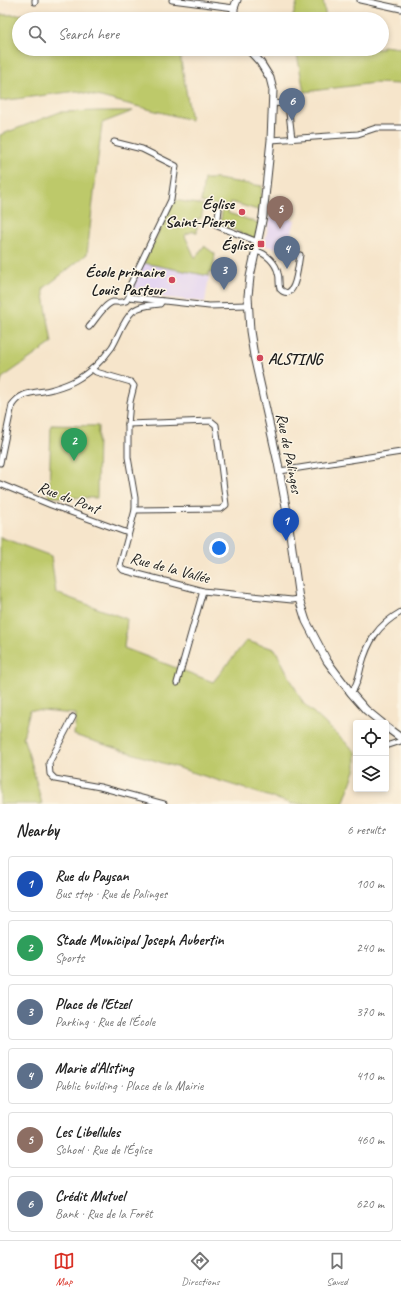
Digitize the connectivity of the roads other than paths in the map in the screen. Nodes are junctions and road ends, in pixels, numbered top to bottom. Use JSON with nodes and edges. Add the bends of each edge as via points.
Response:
{"nodes":[{"id":1,"x":172,"y":0,"type":"edge"},
{"id":2,"x":237,"y":0,"type":"edge"},
{"id":3,"x":360,"y":0,"type":"edge"},
{"id":4,"x":234,"y":8,"type":"junction"},
{"id":5,"x":401,"y":9,"type":"edge"},
{"id":6,"x":234,"y":12,"type":"edge"},
{"id":7,"x":254,"y":56,"type":"edge"},
{"id":8,"x":272,"y":103,"type":"junction"},
{"id":9,"x":401,"y":128,"type":"edge"},
{"id":10,"x":292,"y":139,"type":"junction"},
{"id":11,"x":271,"y":140,"type":"junction"},
{"id":12,"x":114,"y":142,"type":"dead end"},
{"id":13,"x":219,"y":209,"type":"dead end"},
{"id":14,"x":258,"y":242,"type":"junction"},
{"id":15,"x":256,"y":252,"type":"junction"},
{"id":16,"x":300,"y":255,"type":"dead end"},
{"id":17,"x":129,"y":297,"type":"junction"},
{"id":18,"x":162,"y":300,"type":"junction"},
{"id":19,"x":248,"y":305,"type":"junction"},
{"id":20,"x":89,"y":328,"type":"dead end"},
{"id":21,"x":92,"y":369,"type":"junction"},
{"id":22,"x":128,"y":424,"type":"junction"},
{"id":23,"x":401,"y":452,"type":"edge"},
{"id":24,"x":0,"y":463,"type":"edge"},
{"id":25,"x":280,"y":471,"type":"junction"},
{"id":26,"x":0,"y":484,"type":"edge"},
{"id":27,"x":135,"y":510,"type":"junction"},
{"id":28,"x":128,"y":533,"type":"junction"},
{"id":29,"x":203,"y":591,"type":"junction"},
{"id":30,"x":299,"y":599,"type":"junction"},
{"id":31,"x":401,"y":612,"type":"edge"},
{"id":32,"x":177,"y":683,"type":"dead end"},
{"id":33,"x":351,"y":693,"type":"junction"},
{"id":34,"x":73,"y":717,"type":"dead end"},
{"id":35,"x":378,"y":720,"type":"edge"},
{"id":36,"x":389,"y":730,"type":"edge"},
{"id":37,"x":401,"y":740,"type":"edge"},
{"id":38,"x":389,"y":745,"type":"edge"},
{"id":39,"x":164,"y":804,"type":"edge"}],
"edges":[{"from":1,"to":4,"type":"street"},
{"from":2,"to":4,"type":"main road"},
{"from":3,"to":5,"type":"street"},
{"from":4,"to":6,"type":"main road"},
{"from":7,"to":8,"type":"main road","name":"Rue de Palinges","via":[[270,78],[273,90]]},
{"from":8,"to":10,"type":"street","via":[[288,104]]},
{"from":8,"to":11,"type":"main road","name":"Rue de Palinges"},
{"from":9,"to":10,"type":"street","via":[[376,128],[358,134]]},
{"from":10,"to":11,"type":"street"},
{"from":11,"to":14,"type":"main road","name":"Rue de Palinges"},
{"from":12,"to":17,"type":"street","via":[[142,149],[176,166],[171,200],[130,285]]},
{"from":13,"to":14,"type":"street","via":[[217,226]]},
{"from":14,"to":15,"type":"main road","name":"Rue de Palinges"},
{"from":15,"to":16,"type":"street","via":[[266,256],[275,265],[280,289],[287,293],[294,288]]},
{"from":15,"to":19,"type":"main road","name":"Rue de Palinges","via":[[250,277]]},
{"from":17,"to":18,"type":"street"},
{"from":17,"to":20,"type":"street","via":[[121,303],[113,302],[107,305]]},
{"from":18,"to":19,"type":"street","via":[[209,306]]},
{"from":18,"to":21,"type":"street","via":[[160,304],[134,310],[112,348]]},
{"from":19,"to":25,"type":"main road","name":"Rue de Palinges","via":[[254,356]]},
{"from":21,"to":22,"type":"street","name":"Rue de la Vallée","via":[[131,382],[134,386]]},
{"from":21,"to":24,"type":"street","via":[[64,385],[30,392],[17,398],[12,405]]},
{"from":22,"to":27,"type":"street","name":"Rue de la Vallée","via":[[128,457]]},
{"from":22,"to":27,"type":"street","via":[[211,422],[216,425],[226,506],[221,509]]},
{"from":23,"to":25,"type":"street"},
{"from":25,"to":30,"type":"main road","name":"Rue de Palinges"},
{"from":26,"to":28,"type":"street","name":"Rue du Pont"},
{"from":27,"to":28,"type":"street","name":"Rue de la Vallée"},
{"from":28,"to":29,"type":"street","name":"Rue de la Vallée","via":[[120,566],[123,570]]},
{"from":29,"to":30,"type":"street","name":"Rue de la Vallée"},
{"from":29,"to":32,"type":"street"},
{"from":30,"to":33,"type":"main road","name":"Rue de Palinges","via":[[306,621],[321,651]]},
{"from":31,"to":33,"type":"street","via":[[377,631],[368,647],[356,686]]},
{"from":33,"to":35,"type":"main road","name":"Rue de Palinges"},
{"from":34,"to":39,"type":"street","via":[[49,763],[50,774],[55,779]]},
{"from":36,"to":37,"type":"main road"},
{"from":37,"to":38,"type":"street"}]}
